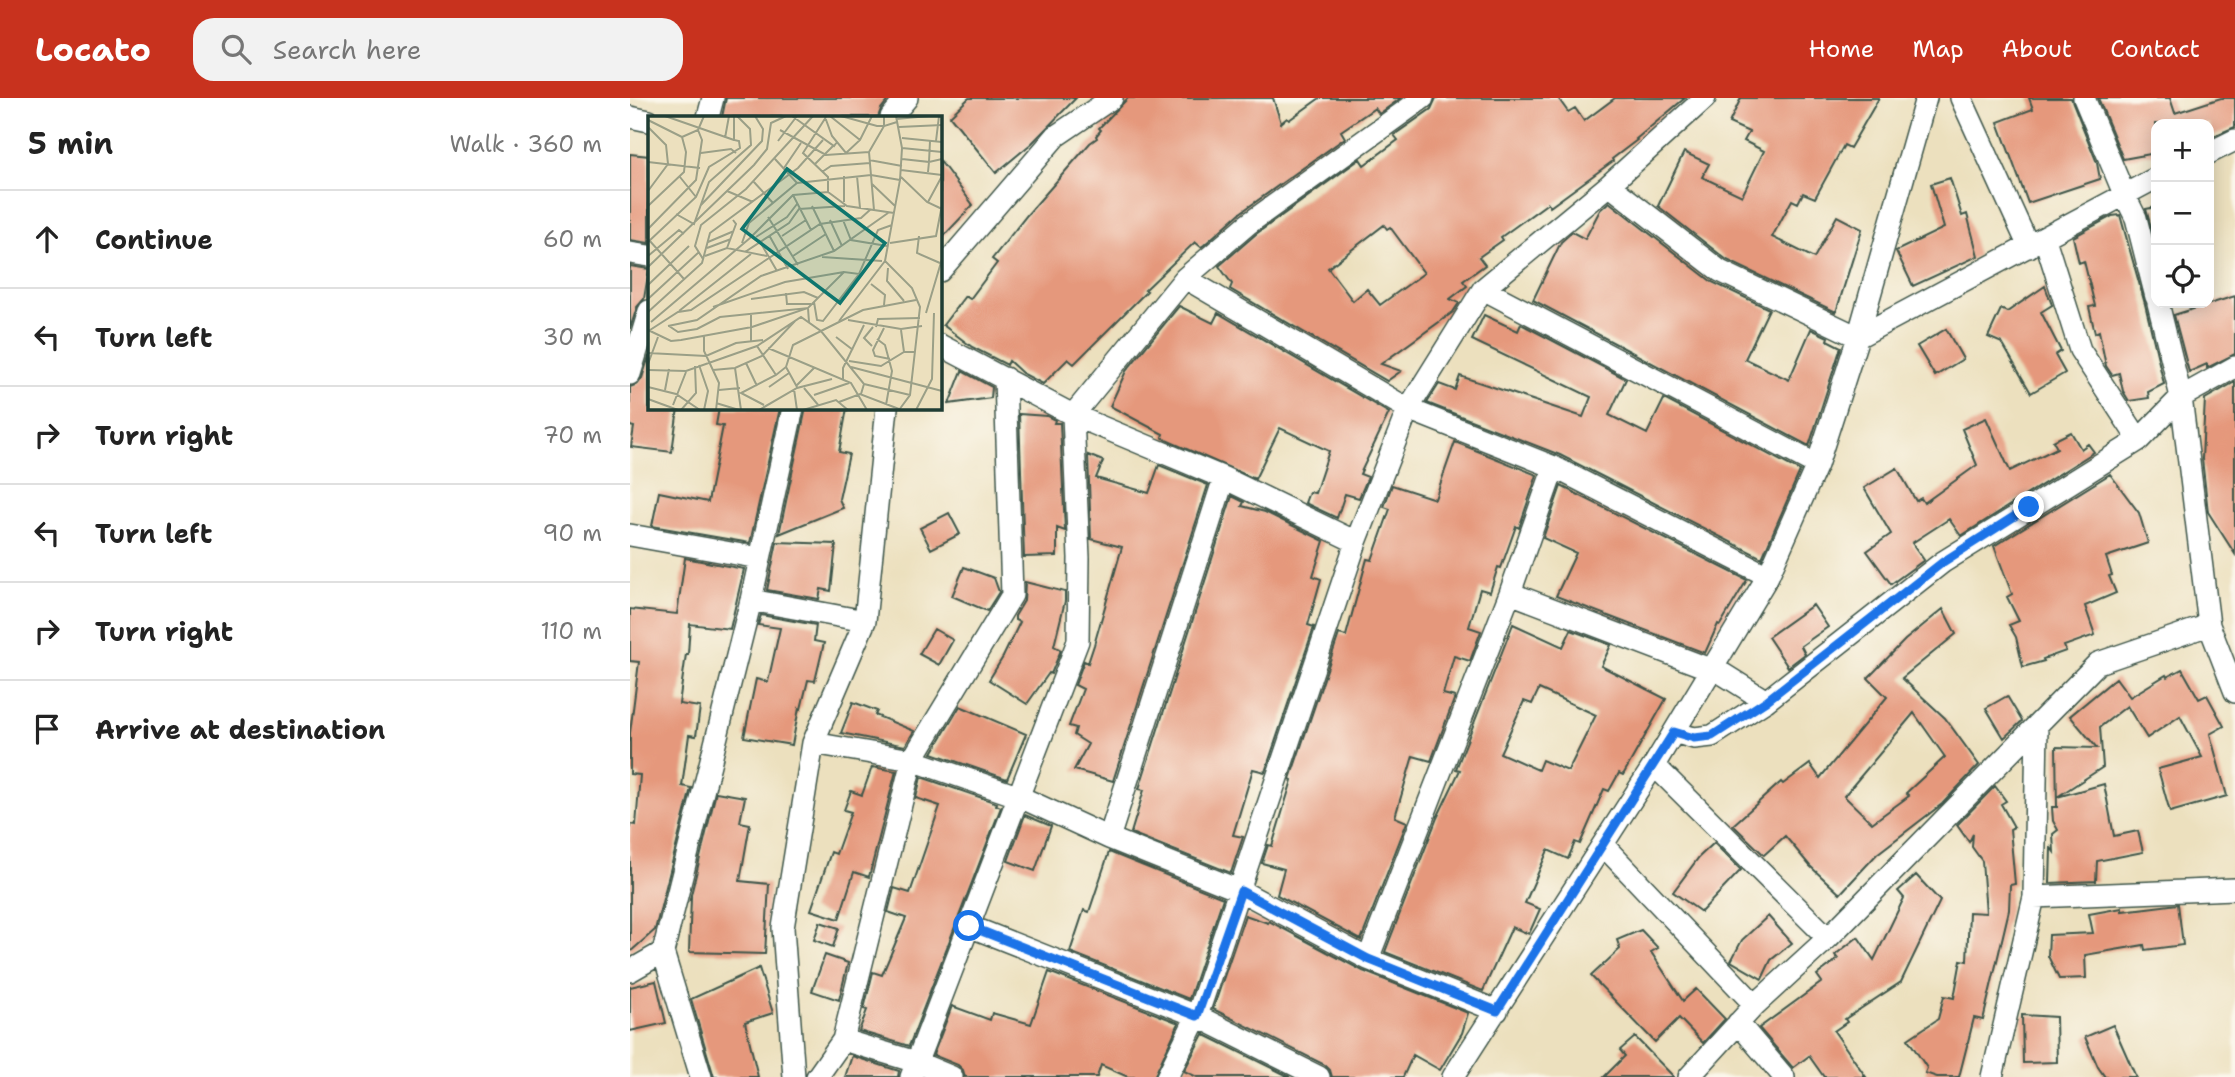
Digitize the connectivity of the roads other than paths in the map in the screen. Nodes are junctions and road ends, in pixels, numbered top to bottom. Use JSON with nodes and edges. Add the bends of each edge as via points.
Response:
{"nodes":[{"id":1,"x":713,"y":98,"type":"edge"},
{"id":2,"x":907,"y":98,"type":"edge"},
{"id":3,"x":1112,"y":98,"type":"edge"},
{"id":4,"x":1423,"y":98,"type":"edge"},
{"id":5,"x":1705,"y":98,"type":"edge"},
{"id":6,"x":1926,"y":98,"type":"edge"},
{"id":7,"x":1961,"y":98,"type":"edge"},
{"id":8,"x":2084,"y":98,"type":"edge"},
{"id":9,"x":708,"y":116,"type":"edge"},
{"id":10,"x":892,"y":116,"type":"edge"},
{"id":11,"x":630,"y":117,"type":"edge"},
{"id":12,"x":648,"y":121,"type":"edge"},
{"id":13,"x":2235,"y":140,"type":"edge"},
{"id":14,"x":2214,"y":150,"type":"edge"},
{"id":15,"x":2151,"y":180,"type":"edge"},
{"id":16,"x":1609,"y":185,"type":"junction"},
{"id":17,"x":2124,"y":194,"type":"junction"},
{"id":18,"x":2037,"y":243,"type":"junction"},
{"id":19,"x":630,"y":253,"type":"edge"},
{"id":20,"x":648,"y":256,"type":"edge"},
{"id":21,"x":942,"y":269,"type":"edge"},
{"id":22,"x":2151,"y":277,"type":"edge"},
{"id":23,"x":1185,"y":278,"type":"junction"},
{"id":24,"x":1483,"y":289,"type":"junction"},
{"id":25,"x":2159,"y":308,"type":"edge"},
{"id":26,"x":648,"y":315,"type":"edge"},
{"id":27,"x":1858,"y":337,"type":"junction"},
{"id":28,"x":942,"y":346,"type":"edge"},
{"id":29,"x":2235,"y":367,"type":"edge"},
{"id":30,"x":630,"y":374,"type":"edge"},
{"id":31,"x":1005,"y":378,"type":"junction"},
{"id":32,"x":2181,"y":397,"type":"junction"},
{"id":33,"x":1408,"y":409,"type":"junction"},
{"id":34,"x":793,"y":410,"type":"edge"},
{"id":35,"x":887,"y":410,"type":"edge"},
{"id":36,"x":1073,"y":415,"type":"junction"},
{"id":37,"x":2139,"y":440,"type":"junction"},
{"id":38,"x":1816,"y":465,"type":"junction"},
{"id":39,"x":1554,"y":467,"type":"junction"},
{"id":40,"x":1224,"y":478,"type":"junction"},
{"id":41,"x":630,"y":535,"type":"edge"},
{"id":42,"x":1356,"y":541,"type":"junction"},
{"id":43,"x":759,"y":558,"type":"junction"},
{"id":44,"x":1768,"y":576,"type":"junction"},
{"id":45,"x":1510,"y":593,"type":"junction"},
{"id":46,"x":751,"y":600,"type":"junction"},
{"id":47,"x":865,"y":621,"type":"junction"},
{"id":48,"x":2209,"y":625,"type":"junction"},
{"id":49,"x":1711,"y":670,"type":"junction"},
{"id":50,"x":2235,"y":692,"type":"edge"},
{"id":51,"x":1766,"y":701,"type":"junction"},
{"id":52,"x":2037,"y":725,"type":"junction"},
{"id":53,"x":1674,"y":732,"type":"junction"},
{"id":54,"x":813,"y":743,"type":"junction"},
{"id":55,"x":912,"y":760,"type":"junction"},
{"id":56,"x":1654,"y":765,"type":"junction"},
{"id":57,"x":1020,"y":797,"type":"junction"},
{"id":58,"x":1109,"y":838,"type":"junction"},
{"id":59,"x":1603,"y":845,"type":"junction"},
{"id":60,"x":2235,"y":889,"type":"edge"},
{"id":61,"x":1241,"y":891,"type":"junction"},
{"id":62,"x":2034,"y":897,"type":"junction"},
{"id":63,"x":969,"y":926,"type":"junction"},
{"id":64,"x":1828,"y":938,"type":"junction"},
{"id":65,"x":663,"y":952,"type":"junction"},
{"id":66,"x":1368,"y":959,"type":"junction"},
{"id":67,"x":630,"y":971,"type":"edge"},
{"id":68,"x":1755,"y":1005,"type":"junction"},
{"id":69,"x":1497,"y":1011,"type":"junction"},
{"id":70,"x":1197,"y":1016,"type":"junction"},
{"id":71,"x":1738,"y":1023,"type":"junction"},
{"id":72,"x":843,"y":1040,"type":"junction"},
{"id":73,"x":913,"y":1069,"type":"edge"},
{"id":74,"x":701,"y":1077,"type":"edge"},
{"id":75,"x":794,"y":1077,"type":"edge"},
{"id":76,"x":817,"y":1077,"type":"edge"},
{"id":77,"x":952,"y":1077,"type":"edge"},
{"id":78,"x":1167,"y":1077,"type":"edge"},
{"id":79,"x":1319,"y":1077,"type":"edge"},
{"id":80,"x":1453,"y":1077,"type":"edge"},
{"id":81,"x":1689,"y":1077,"type":"edge"},
{"id":82,"x":1784,"y":1077,"type":"edge"},
{"id":83,"x":1992,"y":1077,"type":"edge"}],
"edges":[{"from":1,"to":9,"type":"street"},
{"from":2,"to":10,"type":"street"},
{"from":3,"to":21,"type":"street","via":[[1056,136]]},
{"from":4,"to":23,"type":"street","via":[[1248,224]]},
{"from":5,"to":16,"type":"street"},
{"from":6,"to":27,"type":"street"},
{"from":7,"to":18,"type":"street"},
{"from":8,"to":17,"type":"street"},
{"from":11,"to":12,"type":"street"},
{"from":13,"to":14,"type":"street"},
{"from":15,"to":17,"type":"street"},
{"from":16,"to":24,"type":"street"},
{"from":16,"to":27,"type":"street","via":[[1720,271]]},
{"from":17,"to":18,"type":"street"},
{"from":17,"to":22,"type":"street","via":[[2136,218]]},
{"from":18,"to":27,"type":"street"},
{"from":18,"to":37,"type":"street","via":[[2080,350]]},
{"from":19,"to":20,"type":"street"},
{"from":23,"to":33,"type":"street"},
{"from":23,"to":36,"type":"street"},
{"from":24,"to":33,"type":"street"},
{"from":24,"to":38,"type":"street"},
{"from":25,"to":32,"type":"street"},
{"from":26,"to":30,"type":"street"},
{"from":27,"to":38,"type":"street"},
{"from":28,"to":31,"type":"street"},
{"from":29,"to":32,"type":"street"},
{"from":31,"to":36,"type":"street"},
{"from":31,"to":55,"type":"street","via":[[1012,595]]},
{"from":32,"to":37,"type":"street"},
{"from":32,"to":48,"type":"street"},
{"from":33,"to":39,"type":"street"},
{"from":33,"to":42,"type":"street"},
{"from":34,"to":43,"type":"street"},
{"from":35,"to":47,"type":"street"},
{"from":36,"to":40,"type":"street"},
{"from":36,"to":57,"type":"street","via":[[1078,641]]},
{"from":37,"to":51,"type":"street","via":[[1943,562]]},
{"from":38,"to":44,"type":"street"},
{"from":39,"to":44,"type":"street"},
{"from":39,"to":45,"type":"street"},
{"from":40,"to":42,"type":"street"},
{"from":40,"to":58,"type":"street"},
{"from":41,"to":43,"type":"street"},
{"from":42,"to":61,"type":"street"},
{"from":43,"to":46,"type":"street"},
{"from":44,"to":49,"type":"street"},
{"from":45,"to":49,"type":"street"},
{"from":45,"to":66,"type":"street"},
{"from":46,"to":47,"type":"street"},
{"from":46,"to":65,"type":"street"},
{"from":47,"to":54,"type":"street"},
{"from":48,"to":50,"type":"street"},
{"from":48,"to":52,"type":"street","via":[[2098,663]]},
{"from":49,"to":51,"type":"street"},
{"from":49,"to":53,"type":"street"},
{"from":51,"to":53,"type":"street","via":[[1712,736],[1694,738]]},
{"from":52,"to":62,"type":"street"},
{"from":52,"to":64,"type":"street"},
{"from":53,"to":56,"type":"street"},
{"from":54,"to":55,"type":"street"},
{"from":54,"to":75,"type":"street","via":[[783,928]]},
{"from":55,"to":57,"type":"street"},
{"from":55,"to":72,"type":"street"},
{"from":56,"to":59,"type":"street"},
{"from":56,"to":64,"type":"street"},
{"from":57,"to":58,"type":"street"},
{"from":57,"to":63,"type":"street"},
{"from":58,"to":61,"type":"street"},
{"from":59,"to":68,"type":"street"},
{"from":59,"to":69,"type":"street"},
{"from":60,"to":62,"type":"street"},
{"from":61,"to":66,"type":"street"},
{"from":61,"to":70,"type":"street"},
{"from":62,"to":83,"type":"street"},
{"from":63,"to":70,"type":"street"},
{"from":63,"to":73,"type":"street"},
{"from":64,"to":68,"type":"street"},
{"from":65,"to":67,"type":"street"},
{"from":65,"to":74,"type":"street"},
{"from":66,"to":69,"type":"street"},
{"from":68,"to":71,"type":"street"},
{"from":69,"to":80,"type":"street"},
{"from":70,"to":78,"type":"street"},
{"from":70,"to":79,"type":"street"},
{"from":71,"to":81,"type":"street"},
{"from":71,"to":82,"type":"street"},
{"from":72,"to":73,"type":"street"},
{"from":72,"to":76,"type":"street"},
{"from":73,"to":77,"type":"street"}]}
